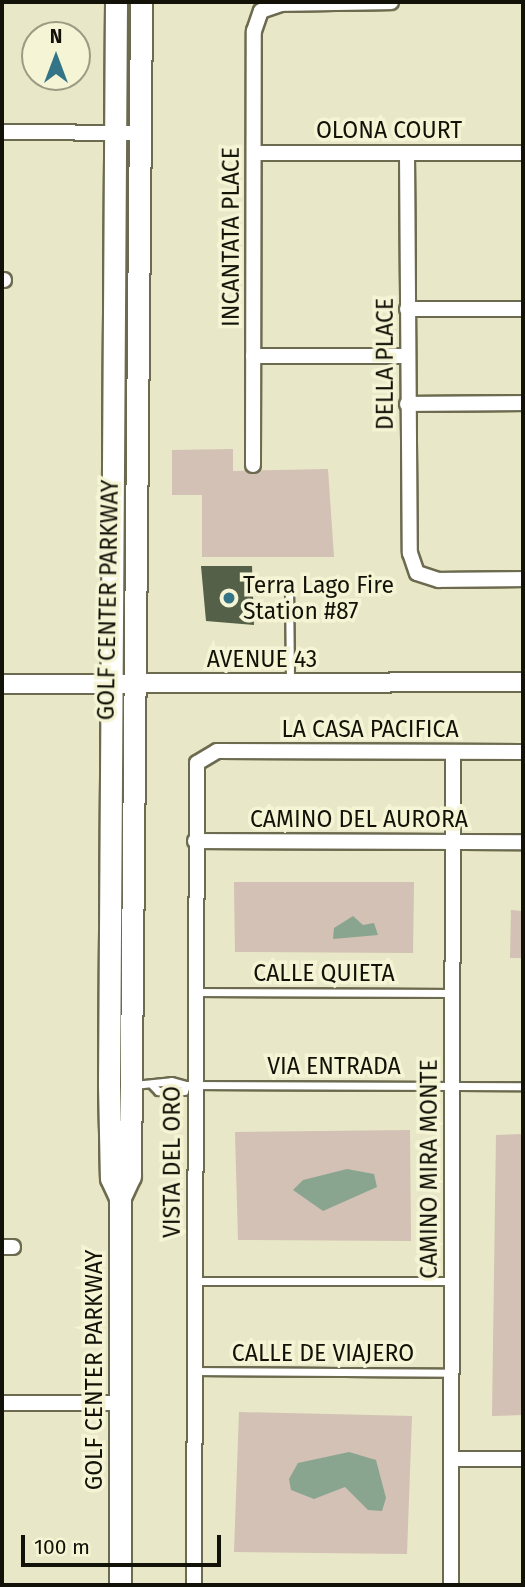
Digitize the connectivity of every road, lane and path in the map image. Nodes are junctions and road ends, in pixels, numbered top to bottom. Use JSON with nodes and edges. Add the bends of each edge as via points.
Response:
{"nodes":[{"id":1,"x":116,"y":2,"type":"edge"},
{"id":2,"x":141,"y":2,"type":"edge"},
{"id":3,"x":391,"y":2,"type":"edge"},
{"id":4,"x":2,"y":132,"type":"edge"},
{"id":5,"x":115,"y":132,"type":"junction"},
{"id":6,"x":140,"y":133,"type":"junction"},
{"id":7,"x":254,"y":153,"type":"junction"},
{"id":8,"x":407,"y":153,"type":"junction"},
{"id":9,"x":523,"y":153,"type":"edge"},
{"id":10,"x":407,"y":309,"type":"junction"},
{"id":11,"x":523,"y":309,"type":"edge"},
{"id":12,"x":253,"y":356,"type":"junction"},
{"id":13,"x":408,"y":356,"type":"junction"},
{"id":14,"x":523,"y":403,"type":"edge"},
{"id":15,"x":407,"y":404,"type":"junction"},
{"id":16,"x":253,"y":466,"type":"dead end"},
{"id":17,"x":523,"y":579,"type":"edge"},
{"id":18,"x":289,"y":585,"type":"dead end"},
{"id":19,"x":523,"y":682,"type":"edge"},
{"id":20,"x":2,"y":684,"type":"edge"},
{"id":21,"x":110,"y":684,"type":"junction"},
{"id":22,"x":133,"y":684,"type":"junction"},
{"id":23,"x":290,"y":684,"type":"junction"},
{"id":24,"x":217,"y":751,"type":"joint"},
{"id":25,"x":453,"y":752,"type":"junction"},
{"id":26,"x":523,"y":752,"type":"edge"},
{"id":27,"x":195,"y":841,"type":"junction"},
{"id":28,"x":453,"y":842,"type":"junction"},
{"id":29,"x":523,"y":842,"type":"edge"},
{"id":30,"x":195,"y":992,"type":"junction"},
{"id":31,"x":453,"y":993,"type":"junction"},
{"id":32,"x":120,"y":1085,"type":"junction"},
{"id":33,"x":190,"y":1085,"type":"junction"},
{"id":34,"x":453,"y":1086,"type":"junction"},
{"id":35,"x":523,"y":1086,"type":"edge"},
{"id":36,"x":195,"y":1281,"type":"junction"},
{"id":37,"x":451,"y":1281,"type":"junction"},
{"id":38,"x":195,"y":1371,"type":"junction"},
{"id":39,"x":452,"y":1373,"type":"junction"},
{"id":40,"x":2,"y":1403,"type":"edge"},
{"id":41,"x":120,"y":1403,"type":"junction"},
{"id":42,"x":452,"y":1459,"type":"junction"},
{"id":43,"x":523,"y":1459,"type":"edge"},
{"id":44,"x":120,"y":1585,"type":"edge"},
{"id":45,"x":194,"y":1585,"type":"edge"},
{"id":46,"x":451,"y":1585,"type":"edge"}],
"edges":[{"from":1,"to":5,"type":"main road","name":"GOLF CENTER PARKWAY"},
{"from":2,"to":6,"type":"main road","name":"GOLF CENTER PARKWAY"},
{"from":3,"to":7,"type":"street","name":"INCANTATA PLACE","via":[[281,4],[261,11],[254,31]]},
{"from":4,"to":5,"type":"street"},
{"from":5,"to":6,"type":"street"},
{"from":5,"to":21,"type":"main road","name":"GOLF CENTER PARKWAY"},
{"from":6,"to":22,"type":"main road","name":"GOLF CENTER PARKWAY"},
{"from":7,"to":8,"type":"street","name":"OLONA COURT"},
{"from":7,"to":12,"type":"street","name":"INCANTATA PLACE"},
{"from":8,"to":9,"type":"street","name":"OLONA COURT"},
{"from":8,"to":10,"type":"street","name":"DELLA PLACE"},
{"from":10,"to":11,"type":"street"},
{"from":10,"to":13,"type":"street","name":"DELLA PLACE"},
{"from":12,"to":13,"type":"street"},
{"from":12,"to":16,"type":"street","name":"INCANTATA PLACE"},
{"from":13,"to":15,"type":"street","name":"DELLA PLACE"},
{"from":14,"to":15,"type":"street"},
{"from":15,"to":17,"type":"street","name":"DELLA PLACE","via":[[410,553],[417,573],[439,580]]},
{"from":18,"to":23,"type":"lane"},
{"from":19,"to":23,"type":"street","name":"AVENUE 43"},
{"from":20,"to":21,"type":"street","name":"AVENUE 43"},
{"from":21,"to":22,"type":"street","name":"AVENUE 43"},
{"from":21,"to":32,"type":"main road","name":"GOLF CENTER PARKWAY"},
{"from":22,"to":23,"type":"street","name":"AVENUE 43"},
{"from":22,"to":32,"type":"main road","name":"GOLF CENTER PARKWAY"},
{"from":24,"to":25,"type":"street","name":"LA CASA PACIFICA"},
{"from":24,"to":27,"type":"street","name":"VISTA DEL ORO","via":[[201,757],[195,771]]},
{"from":25,"to":26,"type":"street","name":"LA CASA PACIFICA"},
{"from":25,"to":28,"type":"street","name":"CAMINO MIRA MONTE"},
{"from":27,"to":28,"type":"street","name":"CAMINO DEL AURORA"},
{"from":27,"to":30,"type":"street","name":"VISTA DEL ORO"},
{"from":28,"to":29,"type":"street","name":"CAMINO DEL AURORA"},
{"from":28,"to":31,"type":"street","name":"CAMINO MIRA MONTE"},
{"from":30,"to":31,"type":"lane","name":"CALLE QUIETA"},
{"from":30,"to":33,"type":"street","name":"VISTA DEL ORO"},
{"from":31,"to":34,"type":"street","name":"CAMINO MIRA MONTE"},
{"from":32,"to":33,"type":"lane","name":"VIA ENTRADA","via":[[184,1091]]},
{"from":32,"to":41,"type":"main road","name":"GOLF CENTER PARKWAY","via":[[130,1176],[120,1197]]},
{"from":33,"to":34,"type":"lane","name":"VIA ENTRADA"},
{"from":33,"to":36,"type":"street","name":"VISTA DEL ORO"},
{"from":34,"to":35,"type":"lane","name":"VIA ENTRADA"},
{"from":34,"to":37,"type":"street","name":"CAMINO MIRA MONTE"},
{"from":36,"to":37,"type":"lane"},
{"from":36,"to":38,"type":"street","name":"VISTA DEL ORO"},
{"from":37,"to":39,"type":"street","name":"CAMINO MIRA MONTE"},
{"from":38,"to":39,"type":"lane","name":"CALLE DE VIAJERO"},
{"from":38,"to":45,"type":"street","name":"VISTA DEL ORO"},
{"from":39,"to":42,"type":"street","name":"CAMINO MIRA MONTE"},
{"from":40,"to":41,"type":"street"},
{"from":41,"to":44,"type":"main road","name":"GOLF CENTER PARKWAY"},
{"from":42,"to":43,"type":"street"},
{"from":42,"to":46,"type":"street","name":"CAMINO MIRA MONTE"}]}
